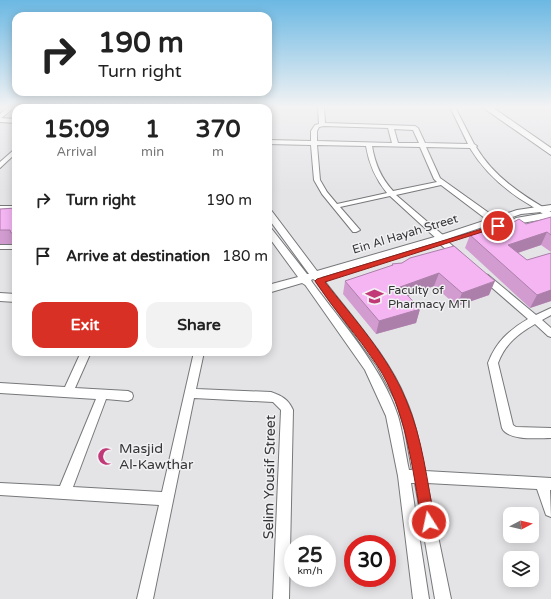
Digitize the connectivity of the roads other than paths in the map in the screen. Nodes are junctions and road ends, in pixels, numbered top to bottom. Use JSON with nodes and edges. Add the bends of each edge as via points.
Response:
{"nodes":[{"id":1,"x":315,"y":135,"type":"edge"},
{"id":2,"x":393,"y":135,"type":"edge"},
{"id":3,"x":418,"y":135,"type":"edge"},
{"id":4,"x":468,"y":135,"type":"edge"},
{"id":5,"x":526,"y":135,"type":"edge"},
{"id":6,"x":539,"y":135,"type":"edge"},
{"id":7,"x":272,"y":142,"type":"edge"},
{"id":8,"x":314,"y":143,"type":"junction"},
{"id":9,"x":551,"y":143,"type":"edge"},
{"id":10,"x":369,"y":144,"type":"junction"},
{"id":11,"x":396,"y":145,"type":"junction"},
{"id":12,"x":422,"y":145,"type":"junction"},
{"id":13,"x":474,"y":146,"type":"junction"},
{"id":14,"x":551,"y":152,"type":"edge"},
{"id":15,"x":12,"y":154,"type":"edge"},
{"id":16,"x":0,"y":166,"type":"edge"},
{"id":17,"x":440,"y":182,"type":"junction"},
{"id":18,"x":391,"y":193,"type":"junction"},
{"id":19,"x":336,"y":206,"type":"junction"},
{"id":20,"x":0,"y":208,"type":"edge"},
{"id":21,"x":12,"y":208,"type":"edge"},
{"id":22,"x":551,"y":208,"type":"edge"},
{"id":23,"x":540,"y":209,"type":"junction"},
{"id":24,"x":551,"y":215,"type":"edge"},
{"id":25,"x":272,"y":218,"type":"edge"},
{"id":26,"x":493,"y":220,"type":"junction"},
{"id":27,"x":356,"y":230,"type":"dead end"},
{"id":28,"x":272,"y":235,"type":"edge"},
{"id":29,"x":443,"y":240,"type":"junction"},
{"id":30,"x":0,"y":247,"type":"edge"},
{"id":31,"x":12,"y":247,"type":"edge"},
{"id":32,"x":468,"y":263,"type":"edge"},
{"id":33,"x":481,"y":274,"type":"edge"},
{"id":34,"x":312,"y":279,"type":"junction"},
{"id":35,"x":272,"y":287,"type":"edge"},
{"id":36,"x":272,"y":294,"type":"edge"},
{"id":37,"x":0,"y":297,"type":"edge"},
{"id":38,"x":12,"y":298,"type":"edge"},
{"id":39,"x":0,"y":303,"type":"edge"},
{"id":40,"x":12,"y":304,"type":"edge"},
{"id":41,"x":551,"y":311,"type":"edge"},
{"id":42,"x":535,"y":320,"type":"junction"},
{"id":43,"x":551,"y":333,"type":"edge"},
{"id":44,"x":84,"y":356,"type":"edge"},
{"id":45,"x":198,"y":356,"type":"edge"},
{"id":46,"x":381,"y":363,"type":"junction"},
{"id":47,"x":369,"y":367,"type":"junction"},
{"id":48,"x":0,"y":388,"type":"edge"},
{"id":49,"x":68,"y":392,"type":"junction"},
{"id":50,"x":190,"y":393,"type":"junction"},
{"id":51,"x":103,"y":394,"type":"junction"},
{"id":52,"x":128,"y":396,"type":"dead end"},
{"id":53,"x":551,"y":433,"type":"edge"},
{"id":54,"x":404,"y":476,"type":"junction"},
{"id":55,"x":420,"y":476,"type":"junction"},
{"id":56,"x":546,"y":484,"type":"edge"},
{"id":57,"x":0,"y":489,"type":"edge"},
{"id":58,"x":64,"y":493,"type":"junction"},
{"id":59,"x":166,"y":499,"type":"junction"},
{"id":60,"x":551,"y":510,"type":"edge"},
{"id":61,"x":145,"y":599,"type":"edge"},
{"id":62,"x":281,"y":599,"type":"edge"},
{"id":63,"x":420,"y":599,"type":"edge"},
{"id":64,"x":442,"y":599,"type":"edge"}],
"edges":[{"from":1,"to":8,"type":"street"},
{"from":2,"to":11,"type":"street"},
{"from":3,"to":12,"type":"street"},
{"from":4,"to":13,"type":"street"},
{"from":5,"to":14,"type":"main road"},
{"from":6,"to":9,"type":"main road"},
{"from":7,"to":8,"type":"street"},
{"from":8,"to":10,"type":"street"},
{"from":8,"to":19,"type":"street","via":[[317,180],[324,193]]},
{"from":10,"to":11,"type":"street"},
{"from":10,"to":18,"type":"street","via":[[373,168]]},
{"from":11,"to":12,"type":"street"},
{"from":12,"to":13,"type":"street"},
{"from":12,"to":17,"type":"street","via":[[434,176]]},
{"from":13,"to":23,"type":"street","via":[[494,176]]},
{"from":15,"to":16,"type":"street"},
{"from":17,"to":18,"type":"street"},
{"from":17,"to":26,"type":"street"},
{"from":18,"to":19,"type":"street"},
{"from":18,"to":29,"type":"street"},
{"from":19,"to":27,"type":"street"},
{"from":20,"to":21,"type":"street"},
{"from":22,"to":23,"type":"street","name":"Ein Al Hayah Street"},
{"from":23,"to":24,"type":"street"},
{"from":23,"to":26,"type":"street","name":"Ein Al Hayah Street"},
{"from":24,"to":29,"type":"street","name":"Ein Al Hayah Street","via":[[511,222]]},
{"from":25,"to":34,"type":"street"},
{"from":26,"to":29,"type":"street","name":"Ein Al Hayah Street"},
{"from":28,"to":34,"type":"street"},
{"from":29,"to":32,"type":"street"},
{"from":29,"to":34,"type":"street","name":"Ein Al Hayah Street"},
{"from":30,"to":31,"type":"street"},
{"from":33,"to":42,"type":"street"},
{"from":34,"to":35,"type":"street","name":"Ein Al Hayah Street"},
{"from":34,"to":36,"type":"street","name":"Ein Al Hayah Street"},
{"from":34,"to":46,"type":"street"},
{"from":34,"to":47,"type":"street"},
{"from":37,"to":38,"type":"street"},
{"from":39,"to":40,"type":"street"},
{"from":41,"to":42,"type":"street"},
{"from":42,"to":43,"type":"street"},
{"from":42,"to":53,"type":"street","via":[[504,340],[493,363],[508,428],[515,432]]},
{"from":44,"to":49,"type":"street"},
{"from":45,"to":50,"type":"street"},
{"from":46,"to":47,"type":"street"},
{"from":46,"to":55,"type":"street","via":[[395,387],[406,415]]},
{"from":47,"to":54,"type":"street","via":[[392,416]]},
{"from":48,"to":49,"type":"street"},
{"from":49,"to":51,"type":"street"},
{"from":50,"to":59,"type":"street"},
{"from":50,"to":62,"type":"street","name":"Selim Yousif Street","via":[[271,397],[285,405],[287,415]]},
{"from":51,"to":52,"type":"street"},
{"from":51,"to":58,"type":"street"},
{"from":54,"to":55,"type":"street"},
{"from":54,"to":63,"type":"street"},
{"from":55,"to":56,"type":"street"},
{"from":55,"to":64,"type":"street"},
{"from":56,"to":60,"type":"street"},
{"from":57,"to":58,"type":"street"},
{"from":58,"to":59,"type":"street"},
{"from":59,"to":61,"type":"street"}]}
